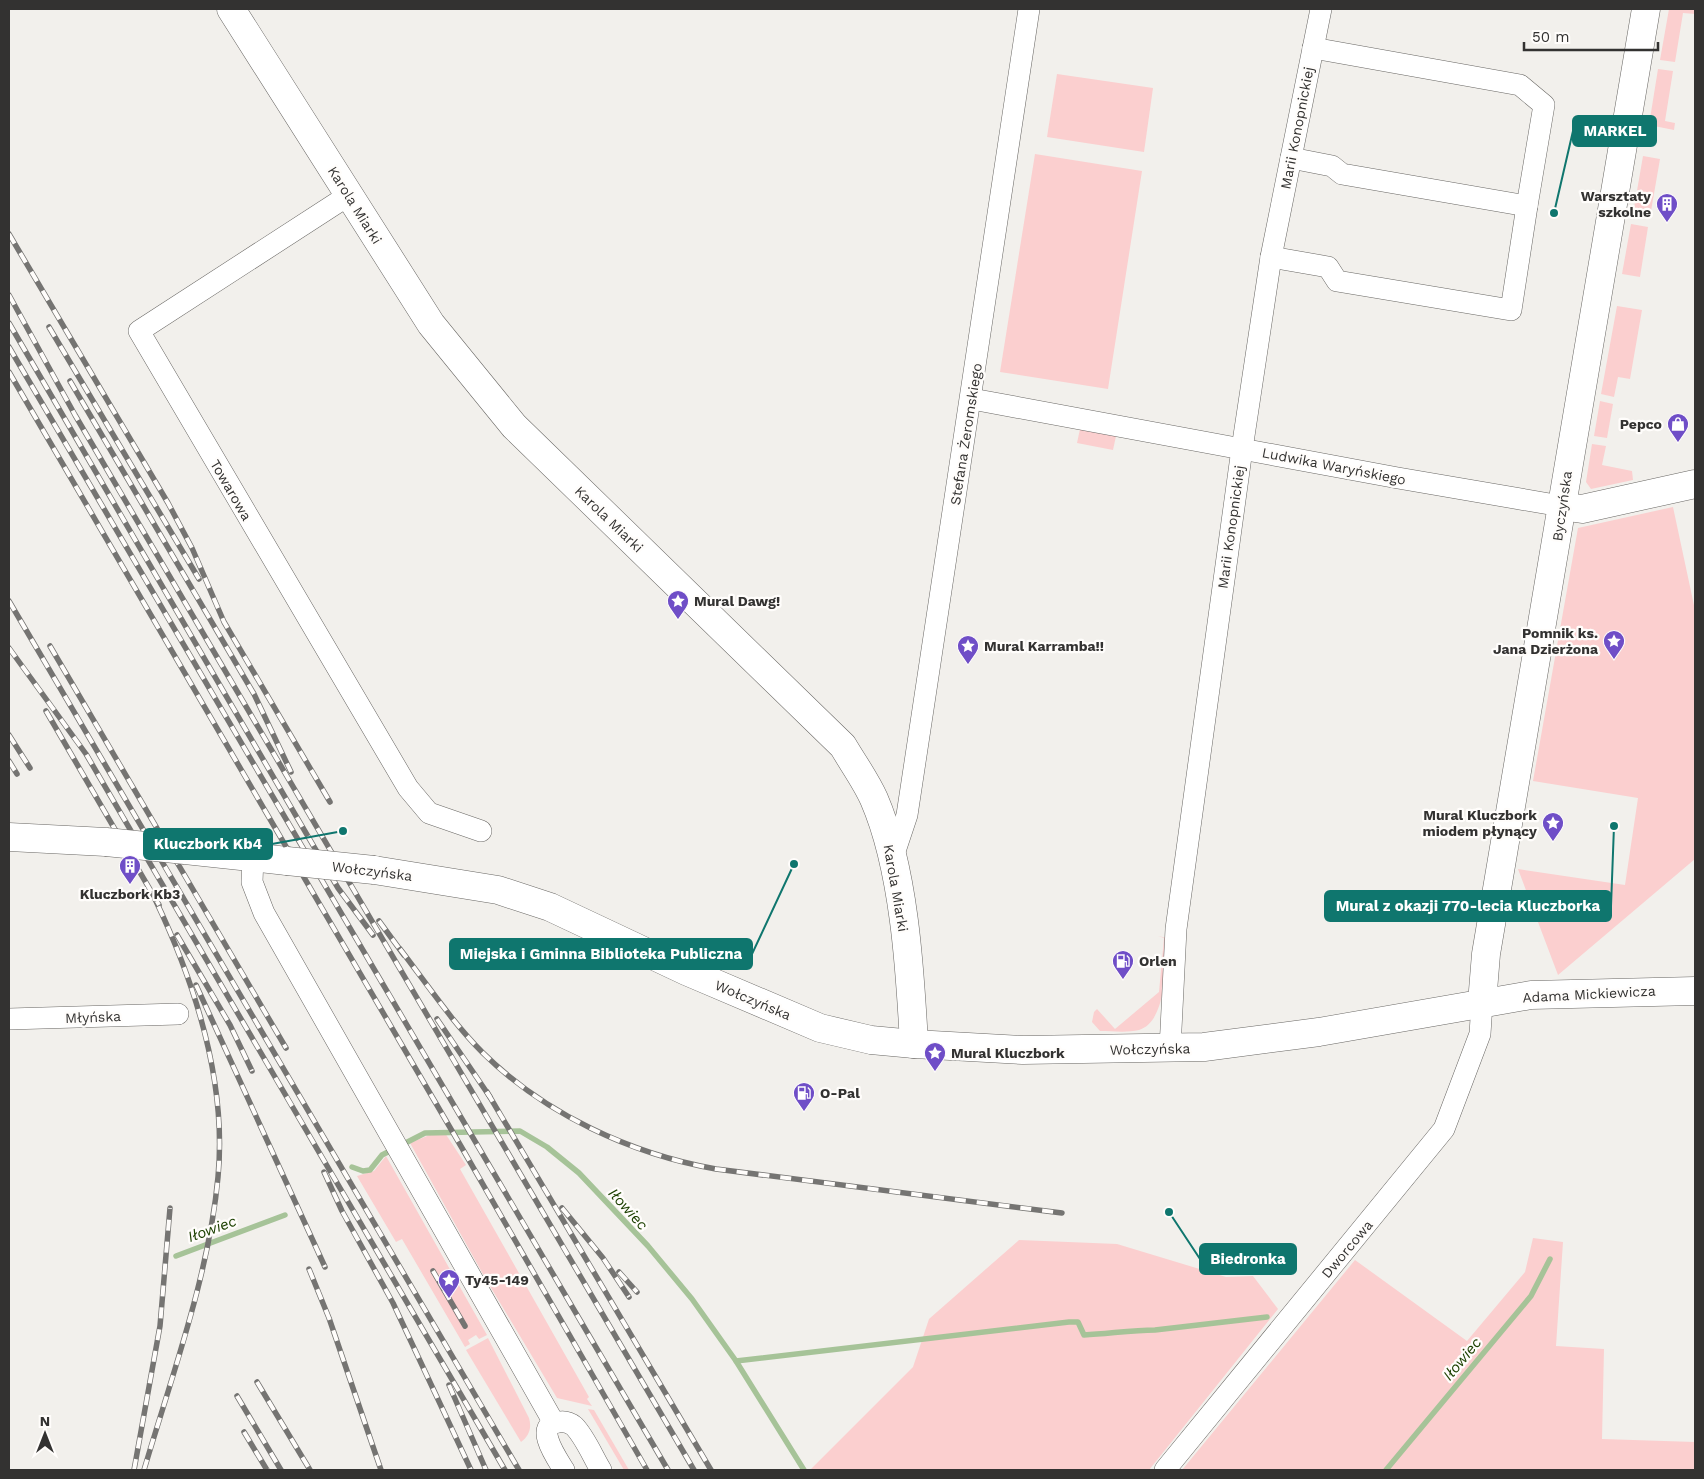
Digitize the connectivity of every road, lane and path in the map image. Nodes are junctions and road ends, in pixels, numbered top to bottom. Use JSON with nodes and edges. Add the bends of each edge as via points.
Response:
{"nodes":[{"id":1,"x":231,"y":9,"type":"edge"},
{"id":2,"x":1029,"y":9,"type":"edge"},
{"id":3,"x":1321,"y":9,"type":"edge"},
{"id":4,"x":1646,"y":9,"type":"edge"},
{"id":5,"x":1313,"y":48,"type":"junction"},
{"id":6,"x":1291,"y":158,"type":"junction"},
{"id":7,"x":349,"y":195,"type":"junction"},
{"id":8,"x":1527,"y":206,"type":"junction"},
{"id":9,"x":1271,"y":257,"type":"junction"},
{"id":10,"x":972,"y":399,"type":"junction"},
{"id":11,"x":1242,"y":448,"type":"junction"},
{"id":12,"x":1695,"y":484,"type":"edge"},
{"id":13,"x":1561,"y":506,"type":"junction"},
{"id":14,"x":481,"y":831,"type":"dead end"},
{"id":15,"x":9,"y":837,"type":"edge"},
{"id":16,"x":253,"y":857,"type":"junction"},
{"id":17,"x":893,"y":857,"type":"junction"},
{"id":18,"x":1695,"y":991,"type":"edge"},
{"id":19,"x":1482,"y":1003,"type":"junction"},
{"id":20,"x":178,"y":1014,"type":"dead end"},
{"id":21,"x":9,"y":1019,"type":"edge"},
{"id":22,"x":914,"y":1044,"type":"junction"},
{"id":23,"x":1170,"y":1049,"type":"junction"},
{"id":24,"x":554,"y":1423,"type":"junction"},
{"id":25,"x":564,"y":1470,"type":"edge"},
{"id":26,"x":600,"y":1470,"type":"edge"},
{"id":27,"x":1165,"y":1470,"type":"edge"}],
"edges":[{"from":1,"to":7,"type":"street","name":"Karola Miarki"},
{"from":2,"to":10,"type":"street","name":"Stefana Żeromskiego"},
{"from":3,"to":5,"type":"street","name":"Marii Konopnickiej"},
{"from":4,"to":13,"type":"street","name":"Byczyńska"},
{"from":5,"to":6,"type":"street","name":"Marii Konopnickiej"},
{"from":5,"to":8,"type":"street","via":[[1520,85],[1544,106]]},
{"from":6,"to":8,"type":"street","via":[[1332,166],[1342,174]]},
{"from":6,"to":9,"type":"street","name":"Marii Konopnickiej"},
{"from":7,"to":14,"type":"street","name":"Towarowa","via":[[138,331],[408,788],[430,813]]},
{"from":7,"to":17,"type":"street","name":"Karola Miarki","via":[[431,324],[514,426],[843,746],[874,799]]},
{"from":8,"to":9,"type":"street","via":[[1511,310],[1337,281],[1328,267]]},
{"from":9,"to":11,"type":"street","name":"Marii Konopnickiej"},
{"from":10,"to":11,"type":"street","name":"Ludwika Waryńskiego"},
{"from":10,"to":17,"type":"street","name":"Stefana Żeromskiego","via":[[907,815]]},
{"from":11,"to":13,"type":"street","name":"Ludwika Waryńskiego"},
{"from":11,"to":23,"type":"street","name":"Marii Konopnickiej","via":[[1176,929]]},
{"from":12,"to":13,"type":"street","name":"Ludwika Waryńskiego","via":[[1582,509]]},
{"from":13,"to":19,"type":"street","name":"Byczyńska","via":[[1486,954]]},
{"from":15,"to":16,"type":"street","name":"Wołczyńska","bridge":true,"via":[[106,842]]},
{"from":16,"to":22,"type":"street","name":"Wołczyńska","bridge":true,"via":[[374,870],[498,890],[550,907],[686,972],[820,1028],[871,1040]]},
{"from":16,"to":24,"type":"street","via":[[252,882],[264,913]]},
{"from":17,"to":22,"type":"street","name":"Karola Miarki","via":[[908,960]]},
{"from":18,"to":19,"type":"street","name":"Adama Mickiewicza","via":[[1543,994]]},
{"from":19,"to":23,"type":"street","name":"Wołczyńska","via":[[1250,1042]]},
{"from":19,"to":27,"type":"street","name":"Dworcowa","via":[[1480,1034],[1444,1129]]},
{"from":20,"to":21,"type":"street","name":"Młyńska"},
{"from":22,"to":23,"type":"street","name":"Wołczyńska","via":[[1023,1050]]},
{"from":24,"to":25,"type":"street","via":[[546,1435]]},
{"from":24,"to":26,"type":"street","via":[[572,1424]]}]}
